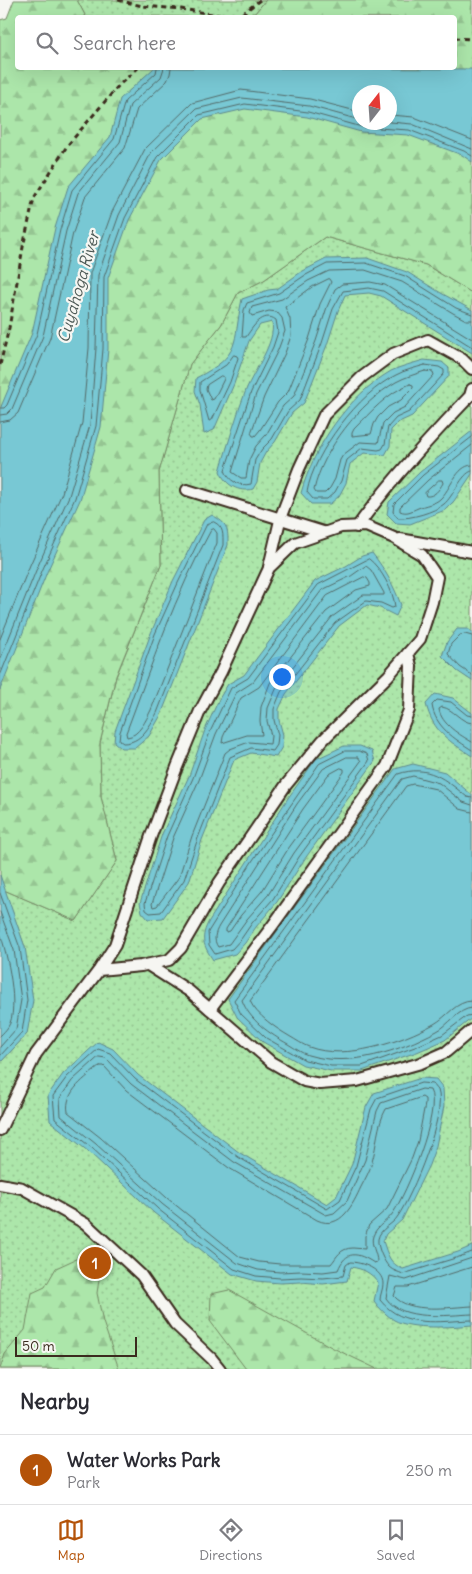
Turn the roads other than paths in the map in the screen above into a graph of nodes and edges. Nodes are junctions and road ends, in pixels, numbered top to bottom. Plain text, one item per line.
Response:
1 (472, 369) edge
2 (472, 389) edge
3 (187, 490) dead end
4 (281, 519) junction
5 (357, 527) junction
6 (323, 532) junction
7 (394, 538) junction
8 (472, 552) edge
9 (268, 568) junction
10 (408, 653) junction
11 (148, 965) junction
12 (99, 970) junction
13 (210, 1009) junction
14 (472, 1030) edge
15 (0, 1130) edge
16 (0, 1184) edge
17 (220, 1369) edge

1 - 4 lane
2 - 5 lane
3 - 4 lane
4 - 6 lane
4 - 9 lane
5 - 6 lane
5 - 7 lane
6 - 9 lane
7 - 8 lane
7 - 10 lane
9 - 12 lane
10 - 11 lane
10 - 13 lane
11 - 12 lane
11 - 13 lane
12 - 15 lane
13 - 14 lane
16 - 17 lane

